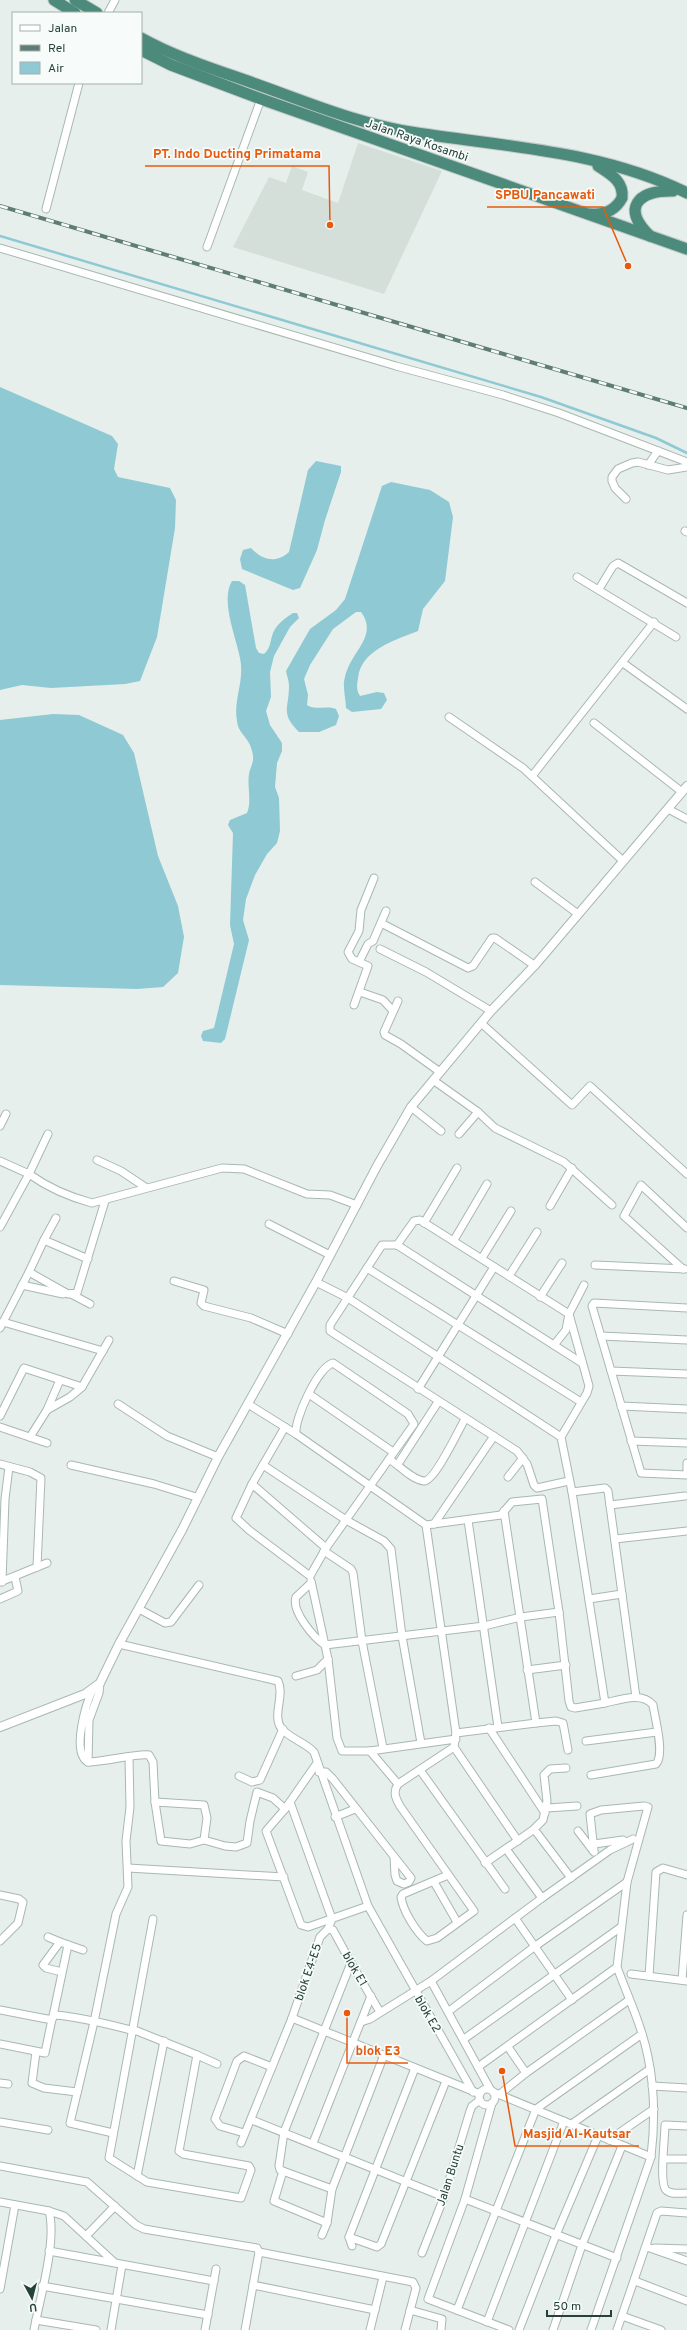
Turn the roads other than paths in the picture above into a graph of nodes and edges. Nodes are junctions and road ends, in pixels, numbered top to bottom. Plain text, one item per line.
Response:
1 (54, 0) edge
2 (75, 0) edge
3 (115, 0) edge
4 (72, 12) edge
5 (95, 12) edge
6 (109, 12) edge
7 (142, 38) edge
8 (142, 50) edge
9 (79, 84) edge
10 (261, 99) junction
11 (587, 159) junction
12 (684, 192) edge
13 (46, 209) dead end
14 (578, 213) junction
15 (652, 238) junction
16 (207, 247) dead end
17 (0, 248) edge
18 (687, 249) edge
19 (658, 451) junction
20 (687, 462) edge
21 (648, 465) junction
22 (687, 467) edge
23 (626, 499) dead end
24 (577, 577) dead end
25 (599, 589) junction
26 (687, 603) edge
27 (654, 622) junction
28 (676, 636) dead end
29 (623, 663) junction
30 (687, 709) edge
31 (449, 717) dead end
32 (594, 723) dead end
33 (532, 776) junction
34 (685, 789) edge
35 (668, 809) junction
36 (687, 819) edge
37 (622, 860) junction
38 (374, 878) dead end
39 (535, 882) dead end
40 (386, 911) dead end
41 (578, 914) junction
42 (381, 922) junction
43 (380, 949) dead end
44 (359, 962) junction
45 (534, 965) junction
46 (360, 992) junction
47 (398, 1001) dead end
48 (354, 1005) dead end
49 (393, 1011) junction
50 (491, 1011) junction
51 (481, 1023) junction
52 (440, 1072) junction
53 (433, 1080) junction
54 (411, 1107) junction
55 (478, 1112) junction
56 (6, 1114) dead end
57 (0, 1126) edge
58 (441, 1131) dead end
59 (48, 1134) dead end
60 (459, 1134) dead end
61 (97, 1160) dead end
62 (0, 1161) edge
63 (457, 1168) dead end
64 (572, 1168) junction
65 (29, 1174) junction
66 (687, 1174) edge
67 (487, 1184) dead end
68 (145, 1187) junction
69 (105, 1201) junction
70 (357, 1205) junction
71 (612, 1205) dead end
72 (550, 1206) dead end
73 (511, 1211) dead end
74 (56, 1218) dead end
75 (424, 1223) junction
76 (269, 1224) dead end
77 (0, 1227) edge
78 (687, 1228) edge
79 (537, 1232) dead end
80 (44, 1240) junction
81 (454, 1240) junction
82 (397, 1245) junction
83 (330, 1255) junction
84 (482, 1258) junction
85 (88, 1259) junction
86 (562, 1263) dead end
87 (595, 1265) dead end
88 (494, 1267) junction
89 (366, 1268) junction
90 (685, 1269) edge
91 (30, 1272) junction
92 (509, 1276) junction
93 (174, 1282) dead end
94 (316, 1282) junction
95 (22, 1285) junction
96 (584, 1285) dead end
97 (69, 1294) junction
98 (475, 1296) junction
99 (540, 1297) junction
100 (348, 1298) junction
101 (90, 1304) dead end
102 (687, 1308) edge
103 (569, 1314) junction
104 (1, 1325) edge
105 (458, 1325) junction
106 (288, 1334) junction
107 (601, 1336) junction
108 (109, 1340) dead end
109 (687, 1340) edge
110 (554, 1345) junction
111 (103, 1351) junction
112 (438, 1357) junction
113 (582, 1363) junction
114 (611, 1371) junction
115 (687, 1374) edge
116 (60, 1380) junction
117 (82, 1387) junction
118 (418, 1389) junction
119 (309, 1394) junction
120 (438, 1402) junction
121 (581, 1402) junction
122 (118, 1404) dead end
123 (248, 1404) junction
124 (621, 1406) junction
125 (687, 1409) edge
126 (47, 1410) junction
127 (0, 1416) edge
128 (464, 1419) junction
129 (0, 1427) edge
130 (285, 1427) junction
131 (296, 1434) junction
132 (494, 1436) junction
133 (30, 1437) junction
134 (561, 1437) junction
135 (632, 1441) junction
136 (47, 1443) dead end
137 (687, 1443) edge
138 (393, 1452) junction
139 (218, 1457) junction
140 (523, 1458) junction
141 (389, 1459) junction
142 (687, 1463) edge
143 (0, 1464) edge
144 (398, 1464) junction
145 (72, 1465) dead end
146 (264, 1465) junction
147 (9, 1467) junction
148 (508, 1477) dead end
149 (569, 1481) junction
150 (252, 1484) junction
151 (369, 1486) junction
152 (572, 1492) junction
153 (685, 1496) dead end
154 (196, 1497) junction
155 (3, 1499) edge
156 (610, 1505) junction
157 (504, 1510) junction
158 (346, 1520) junction
159 (468, 1520) junction
160 (434, 1524) junction
161 (426, 1525) junction
162 (687, 1532) edge
163 (615, 1539) junction
164 (325, 1549) junction
165 (47, 1563) dead end
166 (37, 1567) junction
167 (15, 1577) junction
168 (310, 1580) junction
169 (1, 1582) edge
170 (199, 1585) dead end
171 (622, 1594) junction
172 (0, 1599) edge
173 (589, 1599) junction
174 (139, 1609) junction
175 (559, 1612) junction
176 (521, 1617) junction
177 (484, 1626) junction
178 (443, 1631) junction
179 (402, 1636) junction
180 (362, 1641) junction
181 (119, 1644) junction
182 (325, 1645) junction
183 (328, 1659) junction
184 (566, 1665) junction
185 (527, 1670) junction
186 (296, 1676) dead end
187 (100, 1683) junction
188 (93, 1689) junction
189 (636, 1697) junction
190 (605, 1703) junction
191 (536, 1723) junction
192 (0, 1727) edge
193 (498, 1727) junction
194 (489, 1728) junction
195 (283, 1730) junction
196 (85, 1731) junction
197 (657, 1732) junction
198 (456, 1736) junction
199 (586, 1741) dead end
200 (421, 1743) junction
201 (454, 1747) junction
202 (383, 1748) junction
203 (568, 1750) dead end
204 (370, 1751) junction
205 (129, 1758) junction
206 (316, 1763) junction
207 (566, 1768) dead end
208 (420, 1770) junction
209 (319, 1772) junction
210 (592, 1775) dead end
211 (240, 1776) dead end
212 (257, 1782) junction
213 (398, 1784) junction
214 (261, 1792) junction
215 (155, 1802) junction
216 (290, 1802) junction
217 (577, 1806) dead end
218 (285, 1809) junction
219 (355, 1809) junction
220 (546, 1811) junction
221 (336, 1817) junction
222 (578, 1831) dead end
223 (537, 1833) dead end
224 (636, 1838) junction
225 (204, 1840) junction
226 (518, 1841) junction
227 (594, 1848) junction
228 (509, 1853) dead end
229 (394, 1857) dead end
230 (599, 1858) junction
231 (485, 1863) junction
232 (128, 1868) junction
233 (448, 1875) junction
234 (687, 1875) edge
235 (284, 1877) junction
236 (571, 1878) junction
237 (434, 1882) junction
238 (627, 1882) junction
239 (505, 1890) dead end
240 (0, 1896) edge
241 (542, 1898) junction
242 (368, 1906) junction
243 (687, 1915) edge
244 (515, 1918) junction
245 (153, 1919) dead end
246 (332, 1919) junction
247 (457, 1922) junction
248 (621, 1927) junction
249 (328, 1929) junction
250 (0, 1931) edge
251 (8, 1933) junction
252 (48, 1937) dead end
253 (0, 1941) edge
254 (64, 1943) junction
255 (534, 1947) junction
256 (83, 1950) dead end
257 (350, 1963) junction
258 (617, 1967) junction
259 (62, 1972) junction
260 (554, 1973) junction
261 (630, 1974) dead end
262 (649, 1976) junction
263 (684, 1980) edge
264 (431, 1981) junction
265 (415, 1991) junction
266 (371, 1996) junction
267 (572, 2000) junction
268 (629, 2000) junction
269 (0, 2010) edge
270 (449, 2010) junction
271 (380, 2012) junction
272 (52, 2018) junction
273 (292, 2018) junction
274 (94, 2022) junction
275 (361, 2022) junction
276 (132, 2030) junction
277 (324, 2031) junction
278 (642, 2034) junction
279 (464, 2039) junction
280 (164, 2041) junction
281 (0, 2044) edge
282 (353, 2044) junction
283 (508, 2047) junction
284 (36, 2052) junction
285 (197, 2055) junction
286 (384, 2055) junction
287 (217, 2064) dead end
288 (272, 2067) junction
289 (478, 2067) junction
290 (415, 2068) junction
291 (650, 2069) junction
292 (526, 2073) junction
293 (446, 2080) junction
294 (0, 2083) edge
295 (8, 2084) dead end
296 (652, 2086) junction
297 (687, 2088) edge
298 (77, 2092) junction
299 (494, 2092) junction
300 (477, 2095) junction
301 (492, 2103) junction
302 (536, 2109) junction
303 (654, 2109) junction
304 (252, 2120) junction
305 (564, 2121) junction
306 (0, 2122) edge
307 (573, 2123) junction
308 (687, 2126) edge
309 (48, 2130) dead end
310 (284, 2132) junction
311 (113, 2133) junction
312 (244, 2133) junction
313 (598, 2136) junction
314 (609, 2140) junction
315 (241, 2143) dead end
316 (314, 2143) junction
317 (622, 2146) junction
318 (651, 2157) junction
319 (344, 2158) junction
320 (664, 2159) junction
321 (687, 2160) edge
322 (0, 2166) edge
323 (375, 2169) junction
324 (284, 2171) junction
325 (137, 2176) junction
326 (406, 2182) junction
327 (332, 2189) junction
328 (687, 2193) edge
329 (444, 2197) junction
330 (465, 2199) junction
331 (0, 2202) edge
332 (15, 2205) junction
333 (115, 2206) junction
334 (495, 2210) junction
335 (49, 2211) junction
336 (687, 2213) edge
337 (327, 2223) junction
338 (526, 2223) junction
339 (322, 2235) dead end
340 (556, 2235) junction
341 (86, 2236) junction
342 (349, 2237) junction
343 (582, 2245) junction
344 (352, 2246) dead end
345 (647, 2247) junction
346 (687, 2249) edge
347 (49, 2251) junction
348 (259, 2252) junction
349 (422, 2253) dead end
350 (616, 2258) junction
351 (2, 2260) edge
352 (687, 2261) edge
353 (114, 2262) junction
354 (122, 2265) junction
355 (216, 2269) dead end
356 (384, 2277) junction
357 (214, 2281) junction
358 (635, 2281) junction
359 (253, 2285) junction
360 (42, 2286) junction
361 (0, 2289) edge
362 (116, 2299) junction
363 (687, 2300) edge
364 (375, 2310) junction
365 (410, 2310) junction
366 (457, 2310) junction
367 (208, 2315) junction
368 (622, 2316) junction
369 (36, 2320) junction
370 (487, 2322) junction
371 (34, 2330) edge
372 (96, 2330) edge
373 (111, 2330) edge
374 (205, 2330) edge
375 (245, 2330) edge
376 (370, 2330) edge
377 (405, 2330) edge
378 (441, 2330) edge
379 (509, 2330) edge
380 (519, 2330) edge
381 (553, 2330) edge
382 (591, 2330) edge
383 (617, 2330) edge
384 (662, 2330) edge

1 - 4 highway
2 - 5 highway
3 - 6 street
7 - 11 highway, Jalan Raya Kosambi
8 - 10 highway, Jalan Raya Kosambi
9 - 13 street
10 - 14 highway, Jalan Raya Kosambi
10 - 16 street
11 - 12 highway, Jalan Raya Kosambi
11 - 14 highway
12 - 15 highway
14 - 15 highway, Jalan Raya Kosambi
15 - 18 highway, Jalan Raya Kosambi
17 - 19 street
19 - 20 street
19 - 21 street
21 - 22 street
21 - 23 street
24 - 25 street
25 - 26 street
25 - 27 street
27 - 28 street
27 - 29 street
29 - 30 street
29 - 33 street
31 - 33 street
32 - 34 street
33 - 37 street
34 - 35 street
35 - 36 street
35 - 37 street
37 - 41 street
38 - 44 street
39 - 41 street
40 - 42 street
41 - 45 street
42 - 44 street
42 - 45 street
43 - 50 street
44 - 46 street
45 - 50 street
46 - 48 street
46 - 49 street
47 - 49 street
49 - 52 street
50 - 51 street
51 - 52 street
51 - 66 street
52 - 53 street
53 - 54 street
53 - 55 street
54 - 58 street
54 - 70 street
55 - 60 street
55 - 64 street
56 - 57 street
59 - 65 street
61 - 68 street
62 - 65 street
63 - 75 street
64 - 71 street
64 - 72 street
65 - 69 street
65 - 77 street
67 - 81 street
68 - 69 street
68 - 70 street
69 - 85 street
70 - 83 street
73 - 84 street
74 - 80 street
75 - 81 street
75 - 82 street
76 - 83 street
78 - 90 street
79 - 92 street
80 - 85 street
80 - 91 street
81 - 84 street
82 - 89 street
82 - 98 street
83 - 94 street
84 - 88 street
85 - 97 street
86 - 99 street
87 - 90 street
88 - 92 street
88 - 98 street
89 - 100 street
89 - 105 street
91 - 95 street
91 - 97 street
92 - 99 street
93 - 106 street
94 - 100 street
94 - 106 street
95 - 97 street
95 - 104 street
96 - 103 street
97 - 101 street
98 - 105 street
98 - 110 street
99 - 103 street
100 - 112 street
100 - 118 street
102 - 107 street
103 - 110 street
103 - 113 street
104 - 111 street
105 - 112 street
105 - 121 street
106 - 123 street
107 - 109 street
107 - 114 street
108 - 111 street
110 - 113 street
111 - 117 street
112 - 118 street
112 - 134 street
113 - 121 street
114 - 115 street
114 - 124 street
116 - 117 street
116 - 126 street
116 - 127 street
117 - 126 street
118 - 120 street
119 - 131 street
119 - 138 street
119 - 138 street
120 - 128 street
120 - 144 street
121 - 134 street
122 - 139 street
123 - 130 street
123 - 139 street
124 - 125 street
124 - 135 street
126 - 133 street
128 - 132 street
128 - 144 street
129 - 133 street
130 - 131 street
130 - 146 street
131 - 151 street
132 - 140 street
132 - 160 street
133 - 136 street
134 - 149 street
135 - 137 street
135 - 142 street
138 - 141 street
139 - 154 street
140 - 148 street
140 - 149 street
141 - 144 street
141 - 151 street
143 - 147 street
145 - 154 street
146 - 150 street
146 - 158 street
147 - 155 street
147 - 166 street
149 - 152 street
150 - 164 street
150 - 168 street
151 - 158 street
151 - 161 street
152 - 156 street
152 - 173 street
153 - 156 street
154 - 174 street
155 - 169 street
156 - 163 street
157 - 159 street
157 - 175 street
157 - 176 street
158 - 164 street
158 - 179 street
159 - 160 street
159 - 177 street
160 - 161 street
161 - 178 street
162 - 163 street
163 - 171 street
164 - 168 street
164 - 180 street
165 - 166 street
166 - 167 street
167 - 169 street
167 - 172 street
168 - 182 street
168 - 182 street
170 - 174 street
171 - 173 street
171 - 189 street
173 - 190 street
174 - 181 street
175 - 176 street
175 - 184 street
176 - 177 street
176 - 185 street
177 - 178 street
177 - 193 street
178 - 179 street
178 - 198 street
179 - 180 street
179 - 200 street
180 - 182 street
180 - 202 street
181 - 187 street
181 - 195 street
182 - 183 street
183 - 186 street
183 - 204 street
184 - 185 street
184 - 190 street
185 - 191 street
187 - 188 street
187 - 196 street
188 - 192 street
188 - 196 street
189 - 190 street
189 - 197 street
191 - 193 street
191 - 203 street
193 - 194 street
194 - 198 street
194 - 220 street
195 - 206 street
195 - 212 street
196 - 205 street
197 - 199 street
197 - 210 street
198 - 200 street
198 - 201 street
200 - 202 street
201 - 208 street
201 - 226 street
202 - 204 street
204 - 213 street
205 - 215 street
205 - 232 street
206 - 209 street
206 - 216 street
207 - 220 street
208 - 213 street
208 - 231 street
209 - 219 street
209 - 221 street
211 - 212 street
212 - 214 street
213 - 233 street
214 - 218 street
214 - 225 street
215 - 225 street
215 - 225 street
216 - 218 street
216 - 246 street
217 - 220 street
218 - 235 street
219 - 221 street
219 - 229 street
220 - 226 street
221 - 242 street
222 - 227 street
223 - 236 street
224 - 227 street
224 - 227 street
224 - 230 street
224 - 238 street
226 - 231 street
227 - 230 street
228 - 241 street
230 - 236 street
231 - 239 street
232 - 235 street
232 - 274 street
233 - 237 street
233 - 247 street
234 - 262 street
235 - 246 street
236 - 241 street
237 - 247 street
237 - 247 street
238 - 248 street
238 - 255 street
240 - 251 street
241 - 244 street
242 - 246 street
242 - 265 street
243 - 263 street
244 - 255 street
244 - 264 street
245 - 276 street
246 - 249 street, blok E4-E5
248 - 258 street
248 - 260 street
249 - 257 street, blok E1
249 - 273 street, blok E4-E5
250 - 251 street
251 - 253 street
252 - 254 street
254 - 256 street
254 - 259 street
254 - 259 street
255 - 260 street
255 - 270 street
257 - 266 street, blok E1
257 - 277 street
258 - 267 street
258 - 268 street
259 - 272 street
260 - 267 street
260 - 279 street
261 - 262 street
262 - 263 street
264 - 265 street
264 - 270 street
265 - 271 street, blok E2
265 - 300 street, blok E2
266 - 271 street, blok E1
266 - 275 street
267 - 283 street
268 - 278 street
268 - 292 street
269 - 272 street
270 - 279 street
271 - 275 street, blok E2
272 - 274 street
272 - 284 street
273 - 277 street
273 - 288 street, blok E4-E5
274 - 276 street
274 - 298 street
275 - 282 street
276 - 280 street
276 - 311 street
277 - 282 street
277 - 310 street
278 - 291 street
278 - 302 street
279 - 289 street
280 - 285 street
280 - 325 street
281 - 284 street
282 - 286 street
282 - 316 street
283 - 289 street
283 - 292 street
284 - 298 street
285 - 287 street
285 - 325 street
286 - 290 street
286 - 319 street
288 - 304 street, blok E4-E5
288 - 312 street
289 - 299 street
290 - 293 street
290 - 323 street
291 - 296 street
291 - 307 street
292 - 299 street
293 - 300 street
293 - 326 street
294 - 295 street
296 - 297 street
296 - 303 street
298 - 311 street
299 - 300 street
299 - 301 street
299 - 302 street
300 - 301 street
300 - 329 street, Jalan Buntu
301 - 330 street
302 - 305 street
302 - 334 street
303 - 314 street
303 - 318 street
304 - 310 street
304 - 312 street, blok E4-E5
305 - 307 street
305 - 338 street
306 - 309 street
307 - 313 street
308 - 320 street
310 - 316 street
310 - 324 street
311 - 325 street
312 - 315 street, blok E4-E5
313 - 314 street
313 - 340 street
314 - 317 street
316 - 319 street
317 - 318 street
317 - 343 street
318 - 350 street
319 - 323 street
319 - 327 street
320 - 321 street
320 - 328 street
322 - 333 street
323 - 326 street
323 - 342 street
324 - 327 street
324 - 337 street
326 - 329 street
326 - 342 street
327 - 337 street
329 - 349 street, Jalan Buntu
330 - 334 street
330 - 366 street
331 - 332 street
332 - 335 street
332 - 351 street
333 - 341 street
333 - 348 street
334 - 338 street
334 - 366 street
335 - 341 street
335 - 347 street
336 - 345 street
337 - 339 street
338 - 340 street
338 - 370 street
340 - 343 street
340 - 380 street
341 - 353 street
342 - 344 street
343 - 350 street
343 - 381 street
345 - 346 street
345 - 352 street
345 - 358 street
347 - 353 street
347 - 360 street
348 - 356 street
348 - 359 street
350 - 382 street
351 - 361 street
353 - 354 street
354 - 357 street
354 - 362 street
355 - 357 street
356 - 364 street
356 - 365 street
357 - 367 street
358 - 363 street
358 - 368 street
359 - 364 street
359 - 375 street
360 - 362 street
360 - 369 street
362 - 367 street
362 - 373 street
364 - 376 street
365 - 377 street
365 - 378 street
366 - 370 street
367 - 374 street
368 - 383 street
368 - 384 street
369 - 371 street
369 - 372 street
370 - 379 street

